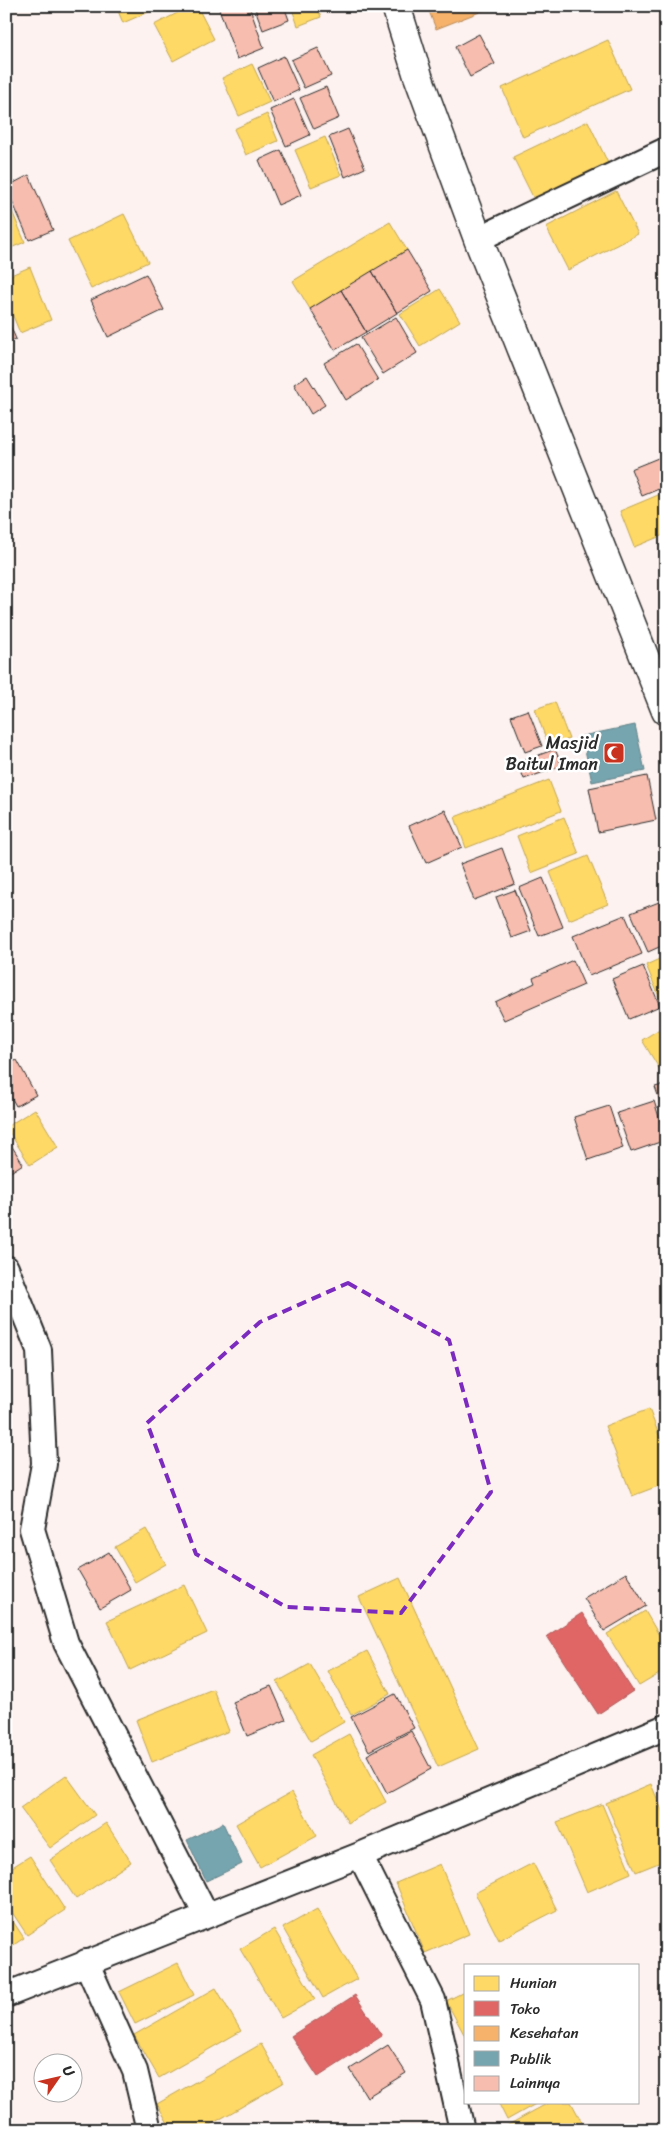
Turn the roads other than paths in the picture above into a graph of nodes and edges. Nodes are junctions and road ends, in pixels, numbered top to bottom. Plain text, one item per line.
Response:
1 (396, 6) edge
2 (666, 150) edge
3 (478, 239) junction
4 (666, 711) edge
5 (6, 1268) edge
6 (666, 1727) edge
7 (360, 1855) junction
8 (206, 1915) junction
9 (86, 1962) junction
10 (6, 1995) edge
11 (150, 2130) edge
12 (462, 2130) edge

1 - 3 main road
2 - 3 street
3 - 4 main road
5 - 8 street
6 - 7 street
7 - 8 street
7 - 12 street
8 - 9 street
9 - 10 street
9 - 11 street

